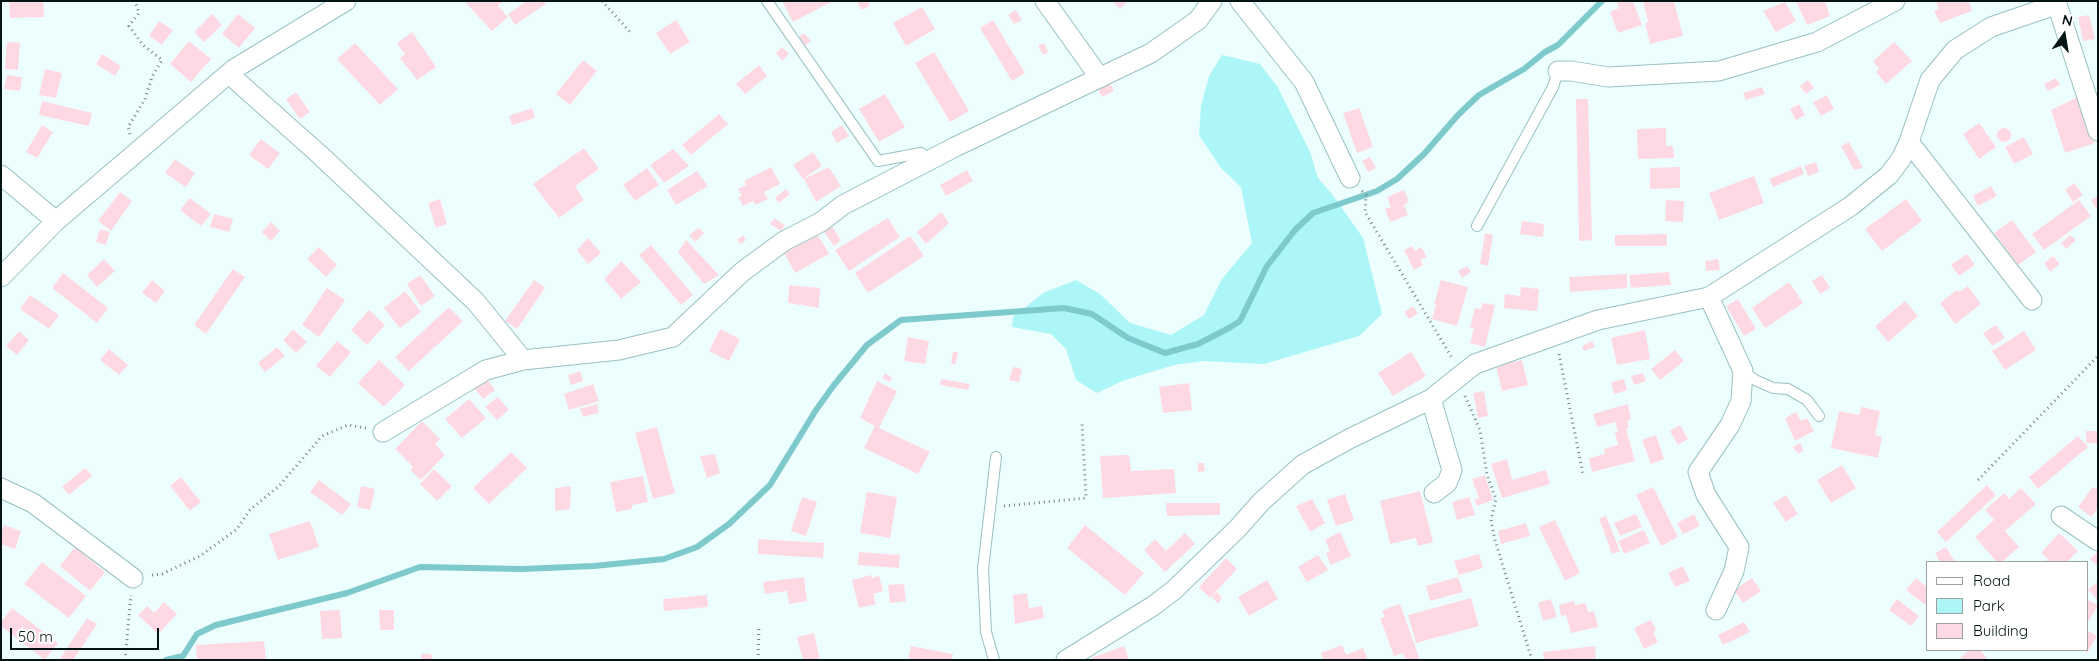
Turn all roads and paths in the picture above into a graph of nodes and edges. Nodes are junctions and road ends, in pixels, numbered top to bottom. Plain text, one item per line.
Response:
1 (135, 1) edge
2 (346, 1) edge
3 (602, 1) edge
4 (767, 1) edge
5 (1045, 1) edge
6 (1212, 1) edge
7 (1240, 1) edge
8 (1895, 1) edge
9 (2056, 3) edge
10 (631, 33) dead end
11 (1558, 71) joint
12 (230, 74) junction
13 (1100, 78) junction
14 (2098, 131) edge
15 (1909, 142) junction
16 (137, 154) junction
17 (930, 160) junction
18 (1, 175) edge
19 (1350, 178) joint
20 (56, 221) junction
21 (1477, 226) dead end
22 (1, 277) edge
23 (1709, 297) junction
24 (2032, 300) dead end
25 (1555, 334) junction
26 (2098, 356) edge
27 (523, 360) junction
28 (1743, 371) junction
29 (1458, 376) junction
30 (1430, 399) junction
31 (1819, 416) dead end
32 (1082, 423) dead end
33 (383, 432) joint
34 (996, 456) dead end
35 (1583, 474) dead end
36 (1978, 480) dead end
37 (1, 488) edge
38 (1434, 493) dead end
39 (991, 508) junction
40 (2061, 516) dead end
41 (2098, 541) edge
42 (133, 578) junction
43 (1716, 610) dead end
44 (759, 625) dead end
45 (125, 660) edge
46 (758, 660) edge
47 (994, 660) edge
48 (1066, 660) edge
49 (1532, 660) edge

1 - 16 path
2 - 12 street
3 - 10 path
4 - 17 lane
5 - 13 street
6 - 13 street
7 - 19 street
8 - 11 street
9 - 14 street
9 - 15 street
11 - 21 lane
12 - 16 street
12 - 27 street
13 - 17 street
15 - 23 street
15 - 24 street
16 - 20 street
17 - 27 street
18 - 20 street
19 - 29 path
20 - 22 street
23 - 25 street
23 - 28 street
25 - 29 street
25 - 35 path
26 - 36 path
27 - 33 street
28 - 31 lane
28 - 43 street
29 - 30 street
29 - 49 path
30 - 38 street
30 - 48 street
32 - 39 path
33 - 42 path
34 - 39 lane
37 - 42 street
39 - 47 lane
40 - 41 street
42 - 45 path
44 - 46 path

